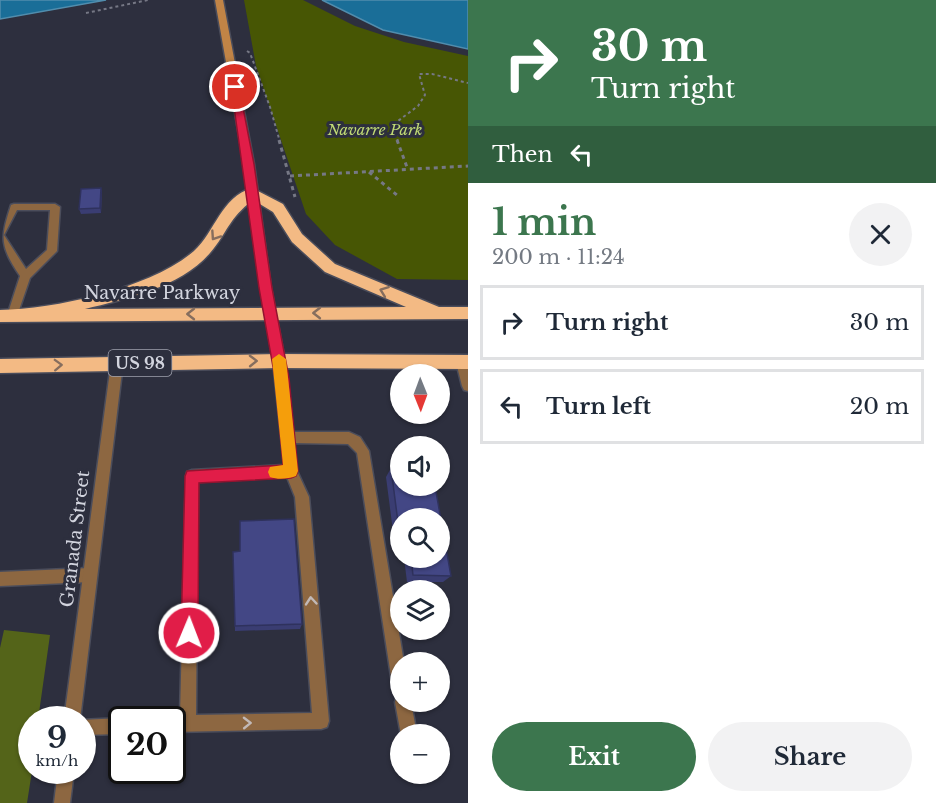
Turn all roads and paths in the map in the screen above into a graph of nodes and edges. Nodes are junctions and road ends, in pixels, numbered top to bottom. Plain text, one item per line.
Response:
1 (148, 0) edge
2 (219, 0) edge
3 (86, 13) dead end
4 (246, 50) dead end
5 (468, 83) edge
6 (468, 166) edge
7 (408, 170) junction
8 (369, 172) junction
9 (290, 176) junction
10 (252, 193) junction
11 (398, 196) dead end
12 (296, 198) dead end
13 (0, 233) edge
14 (0, 238) edge
15 (25, 276) junction
16 (438, 313) junction
17 (468, 313) edge
18 (270, 314) junction
19 (32, 315) junction
20 (6, 316) edge
21 (279, 361) junction
22 (465, 362) edge
23 (117, 363) junction
24 (0, 366) edge
25 (468, 386) edge
26 (287, 437) junction
27 (291, 471) junction
28 (90, 576) junction
29 (0, 579) edge
30 (395, 652) edge
31 (74, 706) edge
32 (188, 723) joint
33 (64, 784) edge
34 (62, 803) edge

1 - 3 path
2 - 10 main road
4 - 9 path
5 - 7 path
6 - 7 path
7 - 8 path
8 - 9 path
8 - 11 path
9 - 12 path
16 -> 10 highway
10 - 18 main road
10 -> 19 highway
13 - 15 street
14 - 15 street
15 - 20 street
16 - 17 highway, Navarre Parkway
16 -> 18 highway, Navarre Parkway
18 -> 19 highway, Navarre Parkway
18 - 21 main road
19 - 20 highway, Navarre Parkway
21 - 22 highway, US 98
23 -> 21 highway, US 98
21 - 26 street
22 - 25 street
24 -> 23 highway, US 98
23 - 28 street, Granada Street
26 - 27 street
26 - 30 street
27 - 32 street
32 -> 27 street
28 - 29 street
28 - 31 street, Granada Street
33 - 34 street

